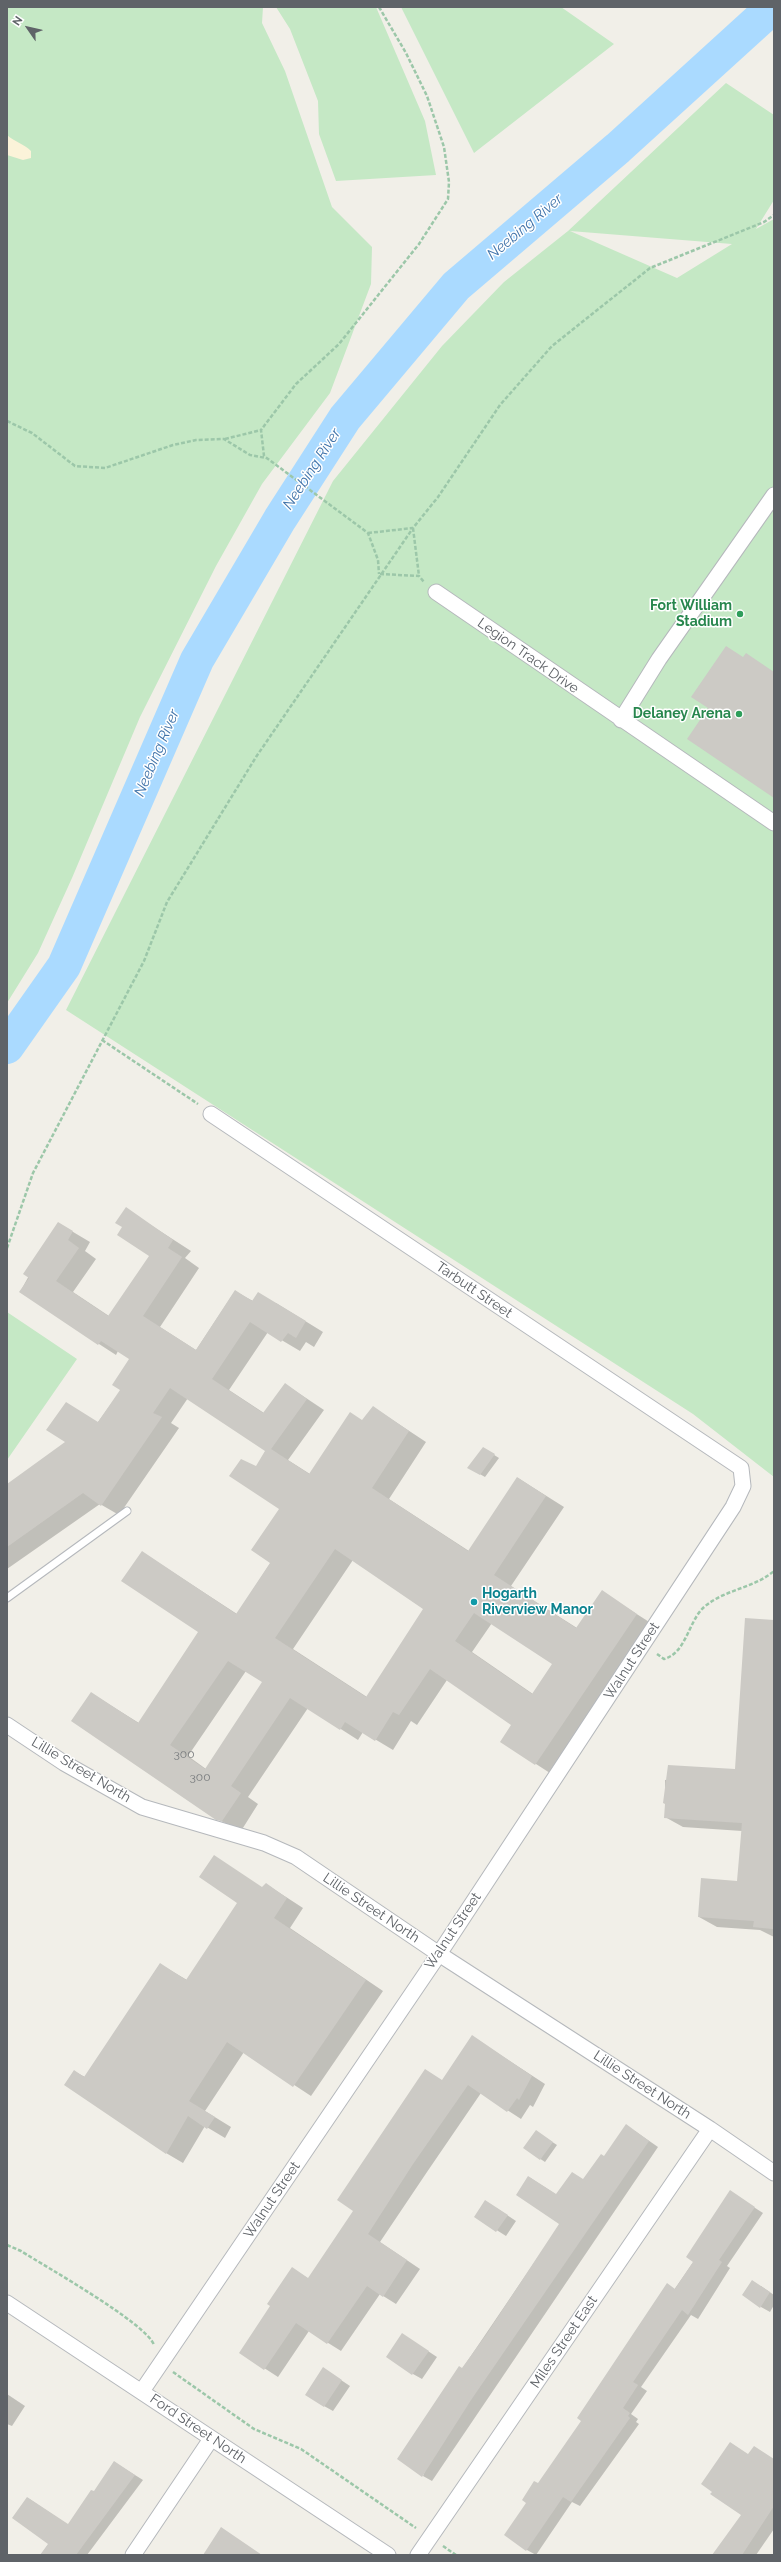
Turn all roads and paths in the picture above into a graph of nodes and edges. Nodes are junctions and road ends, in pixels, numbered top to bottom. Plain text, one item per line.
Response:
1 (379, 7) edge
2 (774, 215) edge
3 (7, 421) edge
4 (261, 430) junction
5 (224, 439) junction
6 (268, 459) junction
7 (774, 495) edge
8 (413, 528) junction
9 (368, 533) junction
10 (379, 574) junction
11 (419, 576) junction
12 (436, 592) joint
13 (621, 720) junction
14 (774, 823) edge
15 (102, 1040) junction
16 (211, 1114) joint
17 (7, 1248) edge
18 (736, 1465) joint
19 (127, 1511) dead end
20 (774, 1572) edge
21 (7, 1598) edge
22 (643, 1644) junction
23 (7, 1725) edge
24 (439, 1954) junction
25 (710, 2129) junction
26 (774, 2173) edge
27 (7, 2245) edge
28 (7, 2304) edge
29 (161, 2364) junction
30 (142, 2391) junction
31 (211, 2438) junction
32 (430, 2538) junction
33 (133, 2555) edge
34 (388, 2555) edge
35 (418, 2555) edge
36 (456, 2555) edge

1 - 4 path
2 - 8 path
3 - 5 path
4 - 5 path
4 - 6 path
5 - 6 path
6 - 9 path
7 - 13 street
8 - 9 path
8 - 10 path
8 - 11 path
9 - 10 path
10 - 11 path
10 - 15 path
11 - 12 path
12 - 13 street, Legion Track Drive
13 - 14 street, Legion Track Drive
15 - 16 path
15 - 17 path
16 - 18 street, Tarbutt Street
18 - 22 street, Walnut Street
19 - 21 lane
20 - 22 path
22 - 24 street, Walnut Street
23 - 24 street, Lillie Street North
24 - 25 street, Lillie Street North
24 - 29 street, Walnut Street
25 - 26 street, Lillie Street North
25 - 32 street, Miles Street East
27 - 29 path
28 - 30 street, Ford Street North
29 - 30 street, Walnut Street
29 - 32 path
30 - 31 street, Ford Street North
31 - 33 street
31 - 34 street, Ford Street North
32 - 35 street, Miles Street East
32 - 36 path

